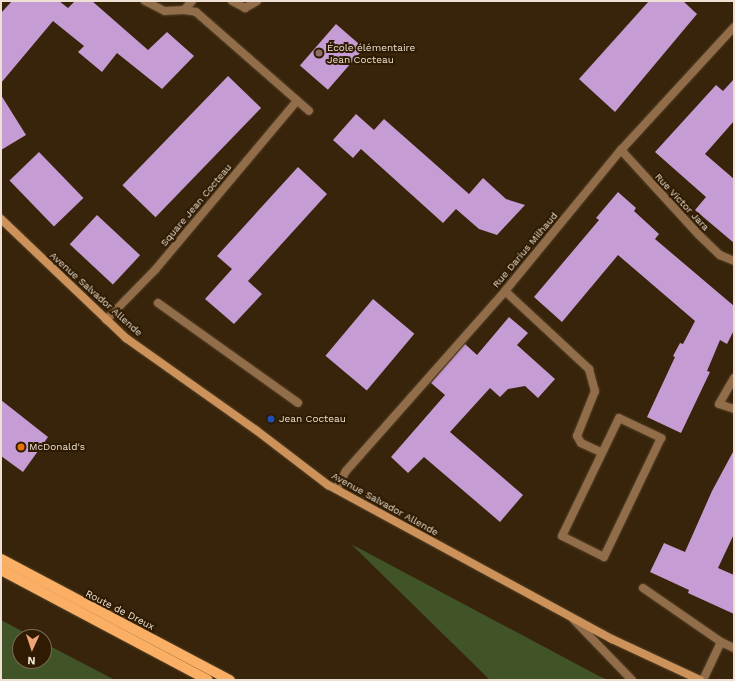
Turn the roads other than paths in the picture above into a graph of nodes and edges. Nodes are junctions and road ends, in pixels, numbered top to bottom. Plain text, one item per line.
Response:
1 (145, 1) edge
2 (192, 1) edge
3 (232, 1) edge
4 (257, 1) edge
5 (184, 10) junction
6 (734, 27) edge
7 (297, 101) junction
8 (309, 111) dead end
9 (621, 150) junction
10 (1, 219) edge
11 (734, 261) edge
12 (505, 291) junction
13 (158, 303) dead end
14 (106, 320) junction
15 (734, 378) edge
16 (298, 403) dead end
17 (734, 409) edge
18 (602, 454) junction
19 (336, 489) junction
20 (1, 560) edge
21 (1, 570) edge
22 (643, 588) dead end
23 (571, 617) junction
24 (721, 642) junction
25 (734, 648) edge
26 (208, 680) edge
27 (230, 680) edge
28 (632, 680) edge
29 (700, 680) edge
30 (703, 680) edge

1 - 5 street
2 - 5 street
3 - 4 street
5 - 7 street
6 - 9 street, Rue Darius Milhaud
7 - 8 street
7 - 14 street, Square Jean Cocteau
9 - 11 street, Rue Victor Jara
9 - 12 street, Rue Darius Milhaud
10 - 14 street, Avenue Salvador Allende
12 - 18 street
12 - 19 street, Rue Darius Milhaud
13 - 16 street
14 - 19 street, Avenue Salvador Allende
15 - 17 street
18 - 18 street
19 - 23 street, Avenue Salvador Allende
20 - 27 main road, Route de Dreux
21 - 26 main road, Route de Dreux
22 - 24 street
23 - 28 street
23 - 29 street, Avenue Salvador Allende
24 - 25 street
24 - 30 street

